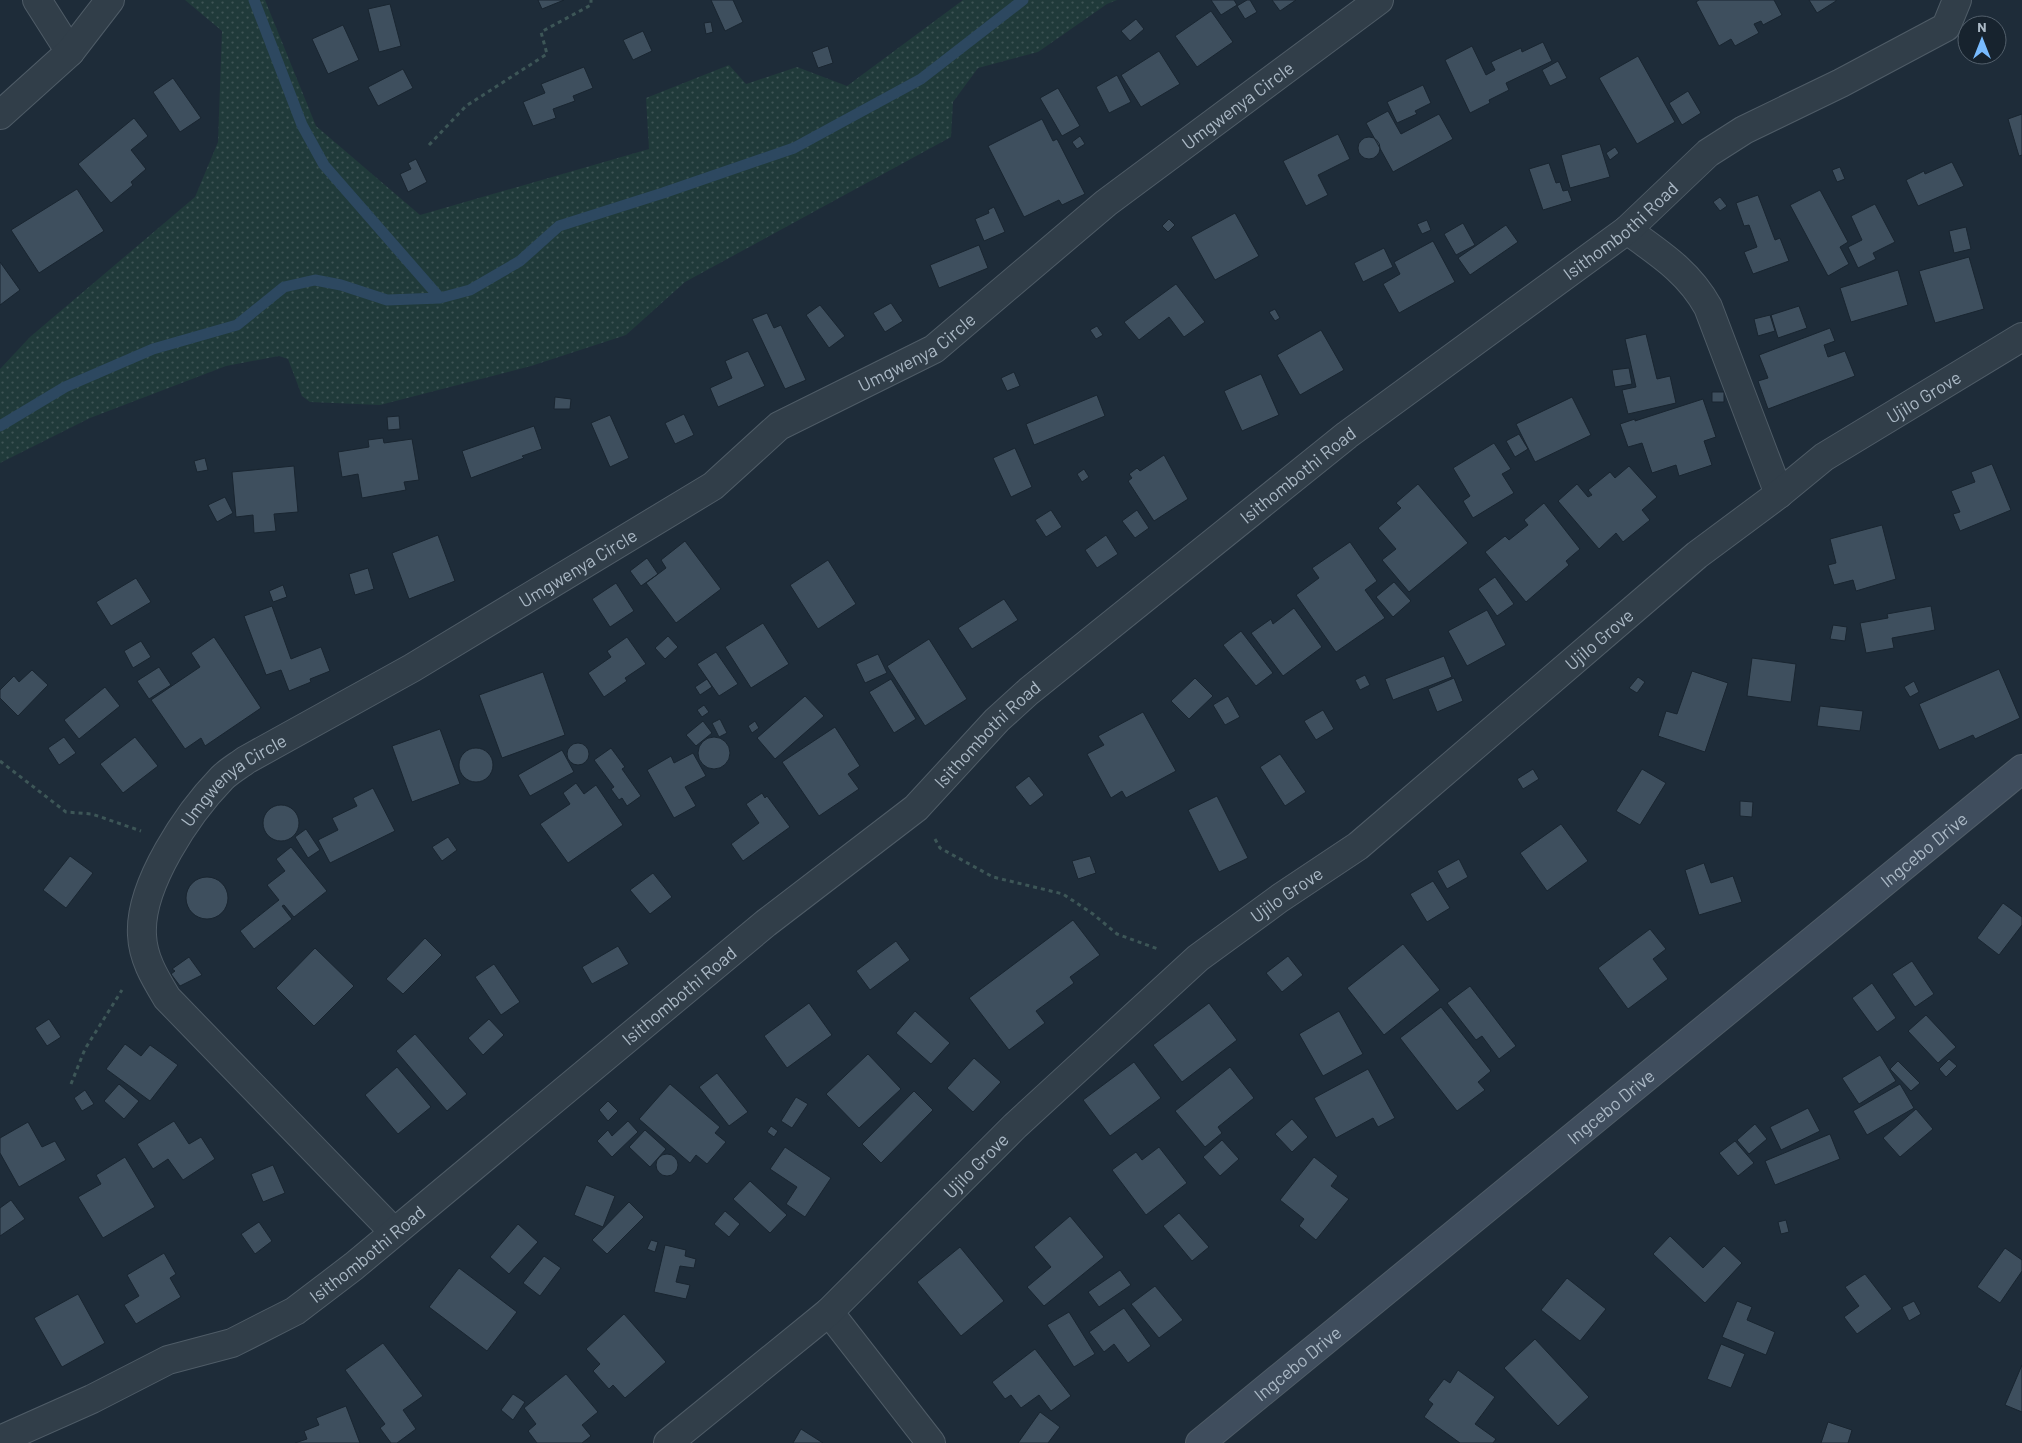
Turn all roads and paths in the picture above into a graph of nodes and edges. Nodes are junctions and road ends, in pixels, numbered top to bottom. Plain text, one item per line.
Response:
1 (37, 0) edge
2 (110, 0) edge
3 (591, 0) edge
4 (1379, 0) edge
5 (1957, 0) edge
6 (70, 52) junction
7 (0, 115) edge
8 (429, 145) dead end
9 (1627, 230) junction
10 (2022, 337) edge
11 (1779, 494) junction
12 (0, 761) edge
13 (2022, 769) edge
14 (916, 808) junction
15 (164, 862) junction
16 (144, 952) junction
17 (1194, 962) junction
18 (71, 1084) dead end
19 (394, 1232) junction
20 (829, 1312) junction
21 (0, 1440) edge
22 (668, 1443) edge
23 (931, 1443) edge
24 (1200, 1443) edge

1 - 6 street
2 - 6 street
3 - 8 path
4 - 15 street, Umgwenya Circle
5 - 9 street, Isithombothi Road
6 - 7 street
9 - 11 street
9 - 14 street, Isithombothi Road
10 - 11 street, Ujilo Grove
11 - 17 street, Ujilo Grove
12 - 15 path
13 - 24 main road, Ingcebo Drive
14 - 17 path
14 - 19 street, Isithombothi Road
15 - 16 street, Umgwenya Circle
16 - 18 path
16 - 19 street, Umgwenya Circle
17 - 20 street, Ujilo Grove
19 - 21 street, Isithombothi Road
20 - 22 street, Ujilo Grove
20 - 23 street

